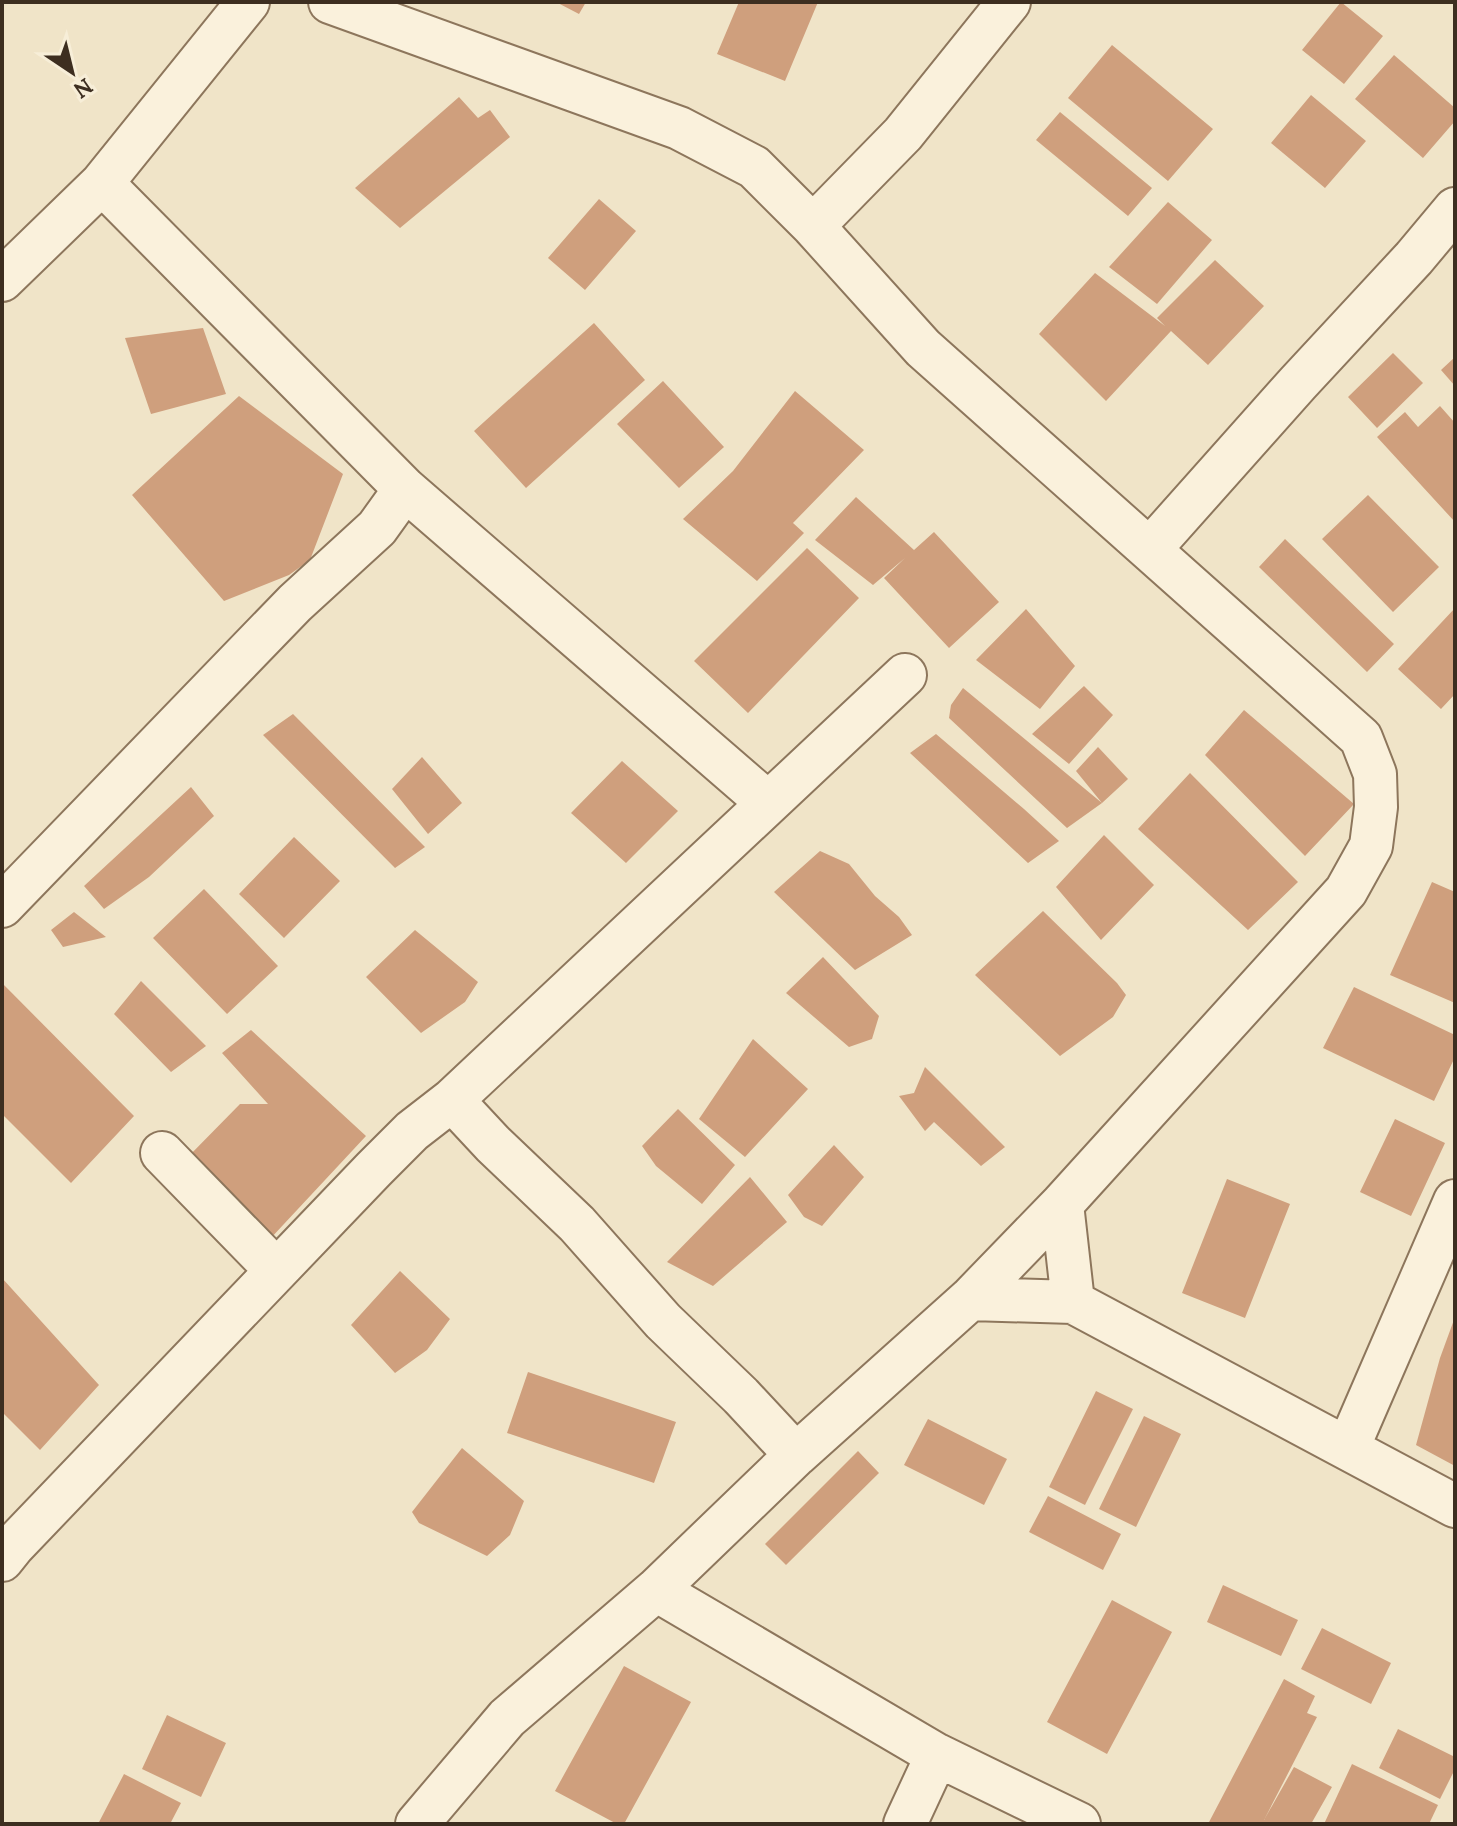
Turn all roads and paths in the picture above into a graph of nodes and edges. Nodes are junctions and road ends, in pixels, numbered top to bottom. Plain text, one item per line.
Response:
1 (248, 2) edge
2 (330, 2) edge
3 (1009, 2) edge
4 (102, 183) junction
5 (1455, 209) edge
6 (813, 226) junction
7 (2, 280) edge
8 (405, 489) junction
9 (1151, 548) junction
10 (905, 675) dead end
11 (768, 803) junction
12 (2, 906) edge
13 (452, 1100) junction
14 (162, 1153) dead end
15 (1455, 1201) edge
16 (1062, 1204) junction
17 (276, 1270) junction
18 (970, 1299) junction
19 (1073, 1302) junction
20 (1348, 1448) junction
21 (796, 1455) junction
22 (1455, 1506) edge
23 (2, 1560) edge
24 (656, 1590) junction
25 (937, 1755) junction
26 (417, 1824) edge
27 (905, 1824) edge
28 (1079, 1824) edge

1 - 4 street
2 - 6 street
3 - 6 street
4 - 7 street
4 - 8 street
5 - 9 street
6 - 9 street
8 - 11 street
8 - 12 street
9 - 16 street
10 - 11 street
11 - 13 street
13 - 17 street
13 - 21 street
14 - 17 street
15 - 20 street
16 - 18 street
16 - 19 street
17 - 23 street
18 - 19 street
18 - 21 street
19 - 20 street
20 - 22 street
21 - 24 street
24 - 25 street
24 - 26 street
25 - 27 street
25 - 28 street

